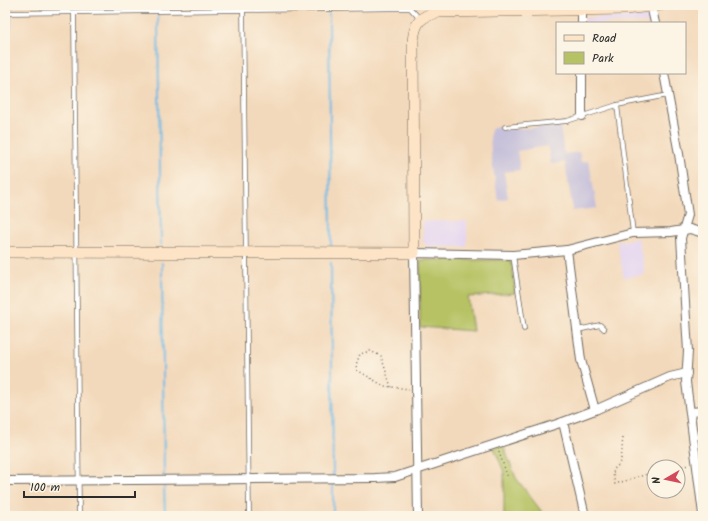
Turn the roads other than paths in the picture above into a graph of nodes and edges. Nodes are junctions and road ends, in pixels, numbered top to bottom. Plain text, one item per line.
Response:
1 (243, 5) edge
2 (654, 6) edge
3 (243, 10) junction
4 (582, 10) junction
5 (5, 13) edge
6 (74, 13) junction
7 (420, 19) junction
8 (582, 22) edge
9 (655, 22) edge
10 (582, 74) edge
11 (664, 74) edge
12 (669, 95) junction
13 (617, 105) junction
14 (582, 116) junction
15 (505, 127) dead end
16 (683, 229) junction
17 (633, 233) junction
18 (703, 233) edge
19 (568, 250) junction
20 (5, 252) edge
21 (75, 253) junction
22 (246, 253) junction
23 (414, 253) junction
24 (513, 255) junction
25 (524, 329) dead end
26 (604, 329) dead end
27 (578, 330) junction
28 (687, 373) junction
29 (595, 410) junction
30 (703, 411) edge
31 (690, 412) junction
32 (563, 422) junction
33 (418, 470) junction
34 (248, 479) junction
35 (5, 481) edge
36 (78, 481) junction
37 (703, 514) edge
38 (79, 516) edge
39 (249, 516) edge
40 (418, 516) edge
41 (585, 516) edge

1 - 3 lane
2 - 4 street
2 - 9 street
3 - 6 lane
3 - 7 lane
3 - 22 lane
4 - 7 street
4 - 8 street
5 - 6 lane
6 - 21 lane
7 - 23 street
10 - 14 street
11 - 12 street
12 - 13 lane
12 - 16 street
13 - 14 lane
13 - 17 lane
14 - 15 lane
16 - 17 street
16 - 18 street
16 - 28 street
17 - 19 street
19 - 24 street
19 - 27 street
20 - 21 street
21 - 22 street
21 - 36 lane
22 - 23 street
22 - 34 lane
23 - 24 street
23 - 33 street
24 - 25 lane
26 - 27 lane
27 - 29 street
28 - 29 street
28 - 31 street
29 - 32 street
30 - 31 street
31 - 37 street
32 - 33 street
32 - 41 street
33 - 34 street
33 - 40 street
34 - 36 street
34 - 39 lane
35 - 36 street
36 - 38 lane

